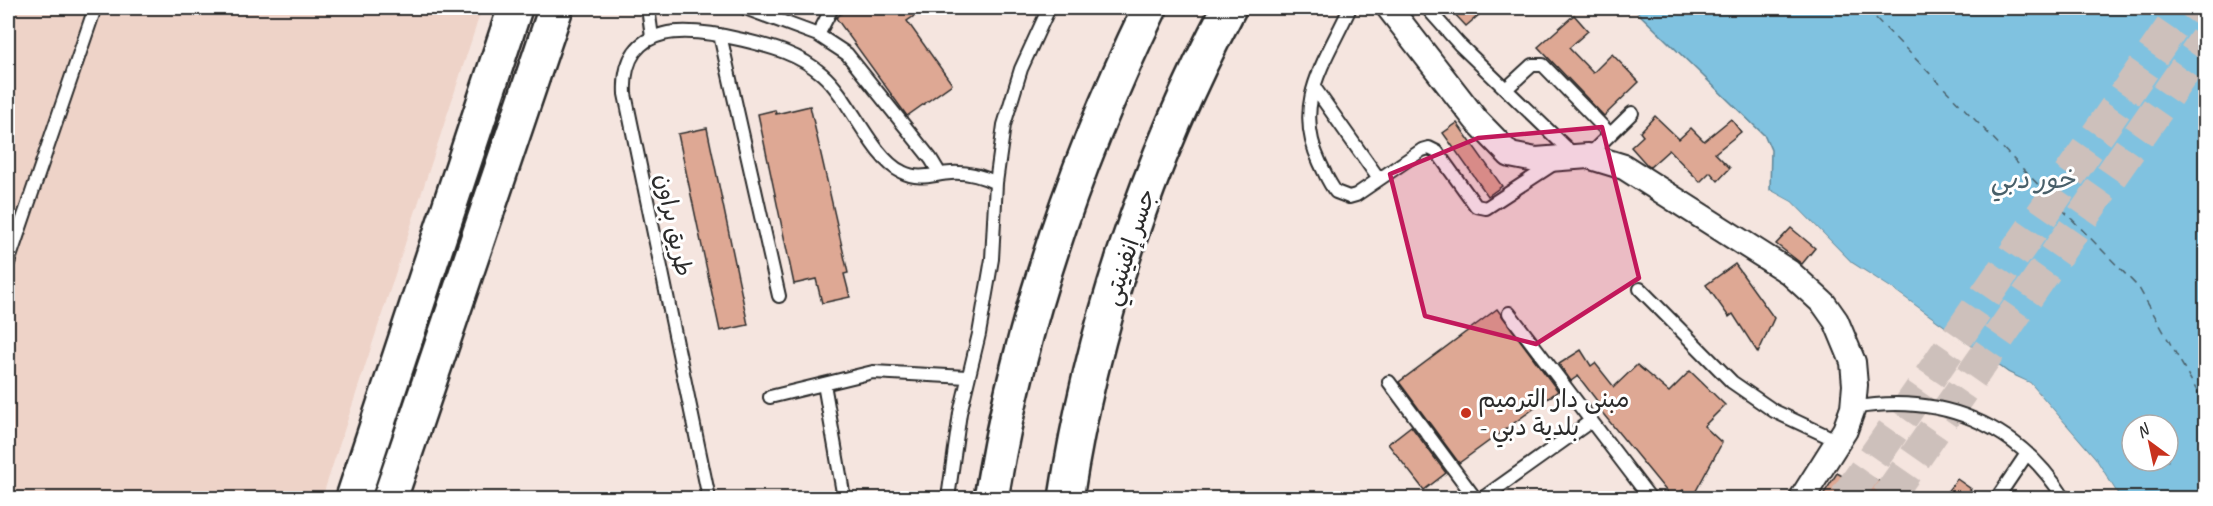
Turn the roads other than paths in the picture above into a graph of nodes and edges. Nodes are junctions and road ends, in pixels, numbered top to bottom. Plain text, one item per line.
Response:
1 (95, 8) edge
2 (515, 8) edge
3 (556, 8) edge
4 (648, 8) edge
5 (745, 8) edge
6 (832, 8) edge
7 (1049, 8) edge
8 (1150, 8) edge
9 (1229, 8) edge
10 (1389, 8) edge
11 (1427, 8) edge
12 (1349, 10) dead end
13 (720, 35) junction
14 (818, 35) junction
15 (652, 38) junction
16 (1314, 87) junction
17 (1506, 90) junction
18 (1632, 112) dead end
19 (1610, 134) junction
20 (1576, 156) junction
21 (940, 174) junction
22 (1379, 179) junction
23 (996, 183) junction
24 (8, 262) edge
25 (1640, 289) dead end
26 (779, 296) dead end
27 (1509, 313) dead end
28 (967, 377) junction
29 (1389, 382) dead end
30 (824, 384) junction
31 (770, 396) dead end
32 (1853, 408) junction
33 (1592, 421) junction
34 (1838, 441) junction
35 (2026, 455) junction
36 (353, 498) edge
37 (390, 498) edge
38 (709, 498) edge
39 (844, 498) edge
40 (948, 498) edge
41 (991, 498) edge
42 (1066, 498) edge
43 (1475, 498) edge
44 (1483, 498) edge
45 (1650, 498) edge
46 (1802, 498) edge
47 (1997, 498) edge
48 (2064, 498) edge

1 - 24 lane
2 - 36 main road
3 - 37 main road
4 - 15 lane
5 - 14 lane
6 - 14 lane
7 - 23 lane
8 - 41 main road
9 - 42 main road, جسر إنفينيتي
10 - 20 street
11 - 17 lane
12 - 16 lane
13 - 15 lane, طريق براون
13 - 21 lane, طريق براون
13 - 26 lane
14 - 21 lane
15 - 38 lane, طريق براون
16 - 22 lane
16 - 22 lane
17 - 19 lane
17 - 20 lane
18 - 19 lane
19 - 20 lane
20 - 22 lane
20 - 32 street
21 - 23 lane, طريق براون
23 - 28 lane
25 - 34 lane
27 - 33 lane
28 - 30 lane
28 - 40 lane
29 - 43 lane
30 - 31 lane
30 - 39 lane
32 - 34 street
32 - 35 lane
33 - 44 lane
33 - 45 lane
34 - 46 street
35 - 47 lane
35 - 48 lane

